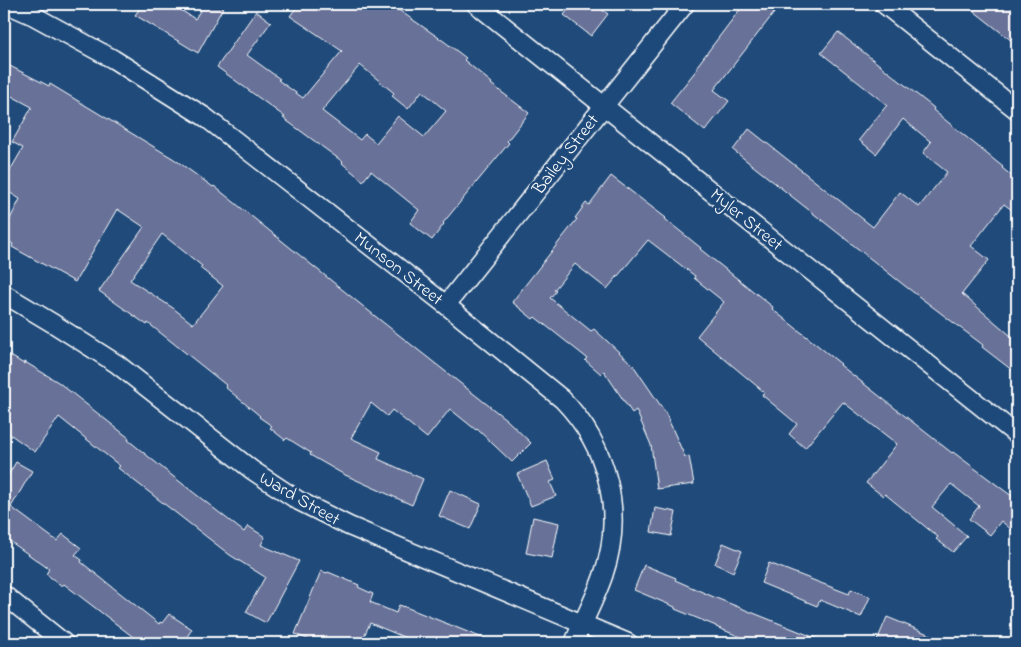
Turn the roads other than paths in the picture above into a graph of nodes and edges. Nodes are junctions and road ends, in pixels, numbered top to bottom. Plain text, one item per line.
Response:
1 (7, 4) edge
2 (476, 4) edge
3 (684, 4) edge
4 (884, 4) edge
5 (603, 105) junction
6 (1017, 110) edge
7 (4, 294) edge
8 (446, 305) junction
9 (1017, 435) edge
10 (4, 594) edge
11 (582, 624) junction
12 (64, 643) edge
13 (574, 643) edge
14 (628, 643) edge

1 - 8 street, Munson Street
2 - 5 street, Myler Street
3 - 5 street, Bailey Street
4 - 6 street
5 - 8 street, Bailey Street
5 - 9 street, Myler Street
7 - 11 street, Ward Street
8 - 11 street, Munson Street
10 - 12 street
11 - 13 street, Munson Street
11 - 14 street, Ward Street

